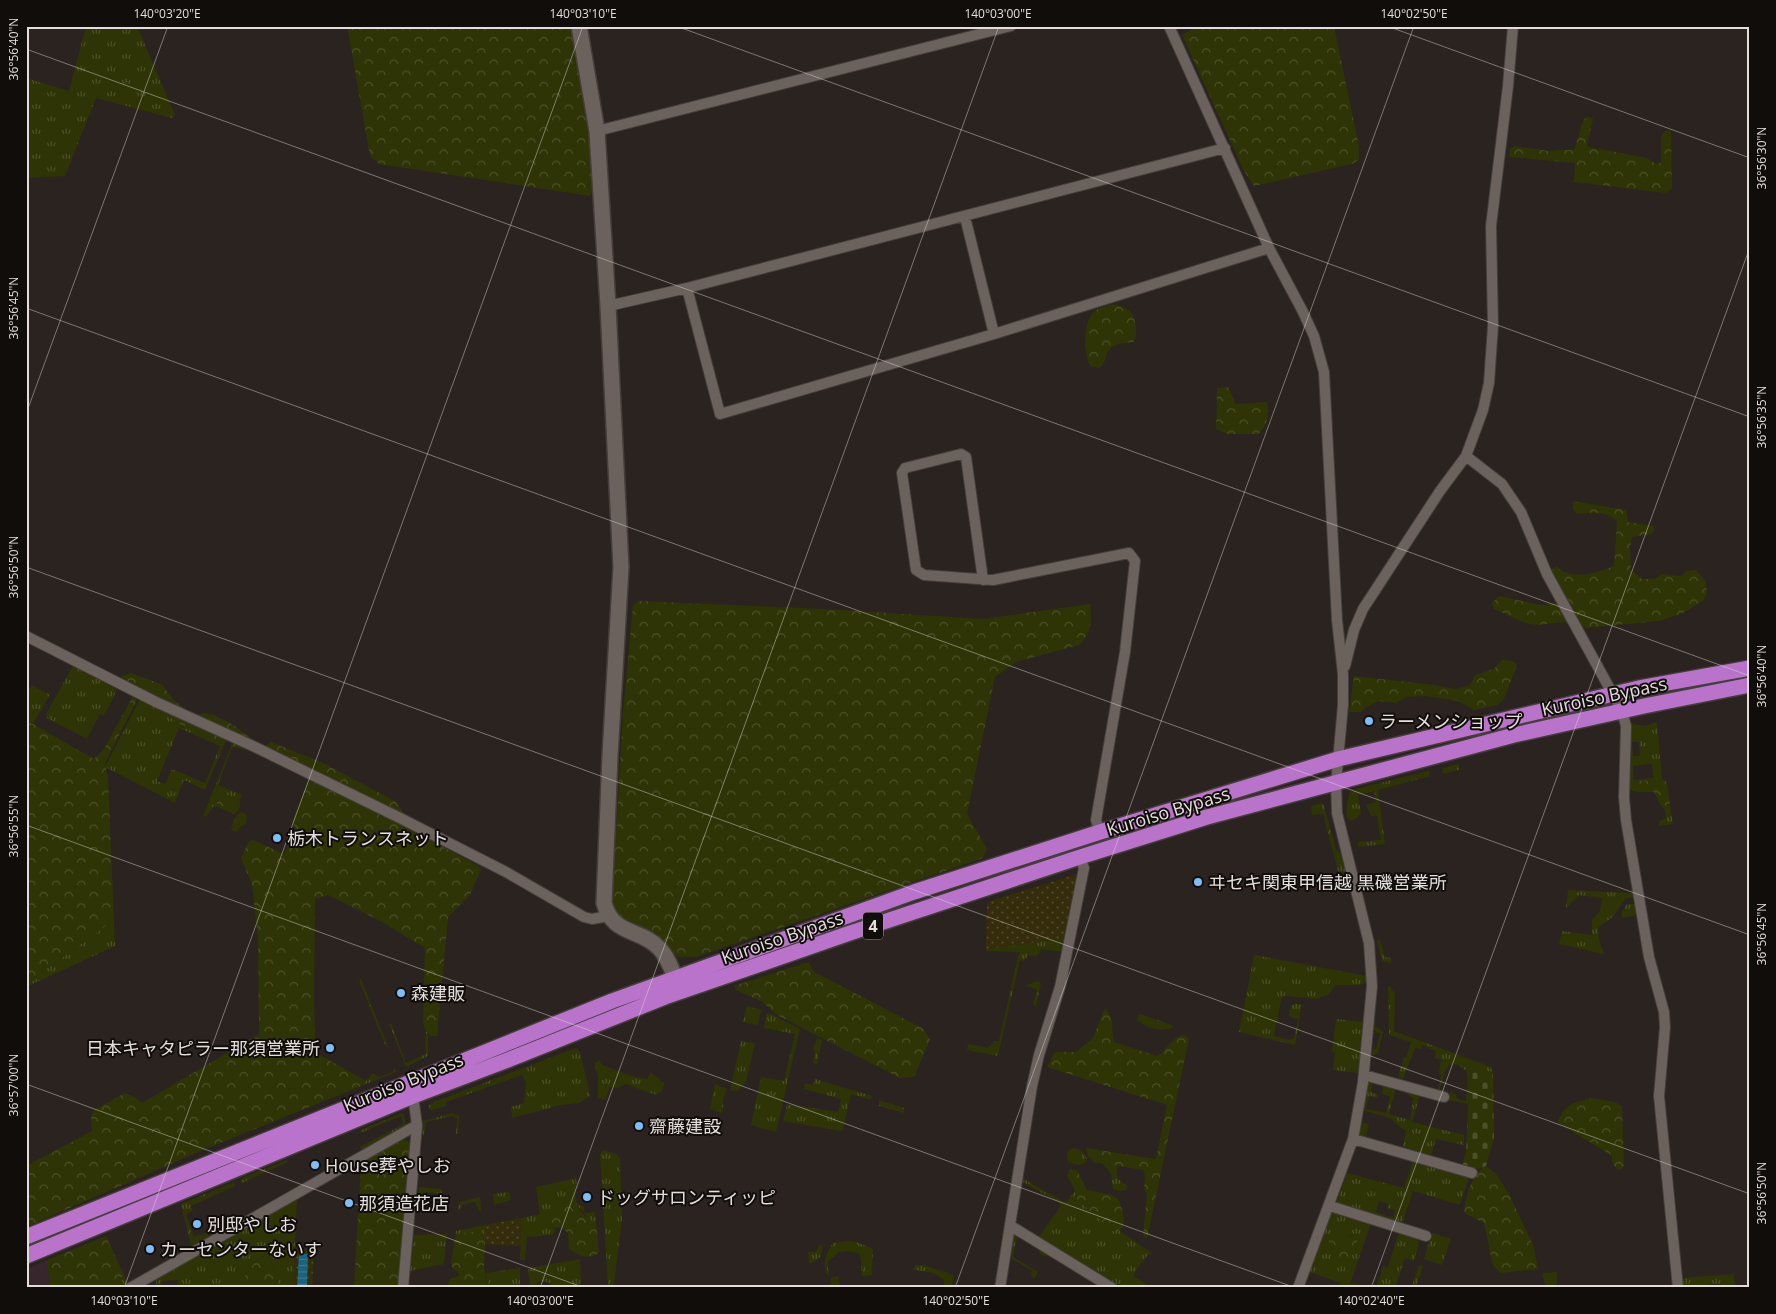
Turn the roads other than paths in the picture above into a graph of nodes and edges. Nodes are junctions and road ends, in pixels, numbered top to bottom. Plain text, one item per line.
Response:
1 (579, 26) edge
2 (1011, 26) edge
3 (1169, 26) edge
4 (1514, 26) edge
5 (597, 131) junction
6 (1225, 148) junction
7 (965, 217) junction
8 (1269, 248) junction
9 (687, 288) junction
10 (608, 306) junction
11 (994, 334) junction
12 (1466, 456) junction
13 (982, 580) junction
14 (26, 636) edge
15 (1750, 668) edge
16 (1343, 674) junction
17 (1750, 685) edge
18 (1612, 694) junction
19 (1622, 711) junction
20 (1338, 759) junction
21 (1336, 783) junction
22 (1100, 832) junction
23 (1080, 857) junction
24 (609, 916) junction
25 (677, 985) junction
26 (1364, 1075) junction
27 (410, 1089) junction
28 (1444, 1097) dead end
29 (416, 1125) junction
30 (1353, 1139) junction
31 (1472, 1173) dead end
32 (1330, 1206) junction
33 (1010, 1226) junction
34 (1426, 1236) dead end
35 (26, 1237) edge
36 (26, 1256) edge
37 (151, 1276) junction
38 (130, 1288) edge
39 (150, 1288) edge
40 (403, 1288) edge
41 (1000, 1288) edge
42 (1112, 1288) edge
43 (1298, 1288) edge
44 (1678, 1288) edge

1 - 5 street
2 - 5 street
3 - 6 street
4 - 12 street
5 - 10 street
6 - 7 street
6 - 8 street
7 - 9 street
7 - 11 street
8 - 11 street
8 - 16 street
9 - 10 street
9 - 11 street
10 - 24 street
12 - 16 street
12 - 18 street
13 - 13 street
13 - 22 street
14 - 24 street
15 - 18 highway, Kuroiso Bypass / 4
16 - 20 street
17 - 19 highway, Kuroiso Bypass / 4
18 - 19 street
18 - 20 highway, Kuroiso Bypass / 4
19 - 21 highway, Kuroiso Bypass / 4
19 - 44 street
20 - 21 street
20 - 22 highway, Kuroiso Bypass / 4
21 - 23 highway, Kuroiso Bypass / 4
21 - 26 street
22 - 25 highway, Kuroiso Bypass / 4
23 - 25 highway, Kuroiso Bypass / 4
23 - 33 street
24 - 25 street
25 - 27 highway, Kuroiso Bypass / 4
26 - 28 street
26 - 30 street
27 - 29 street
27 - 35 highway, Kuroiso Bypass / 4
27 - 36 highway, Kuroiso Bypass / 4
29 - 37 street
29 - 40 street
30 - 31 street
30 - 32 street
32 - 34 street
32 - 43 street
33 - 41 street
33 - 42 street
37 - 38 street
37 - 39 street

